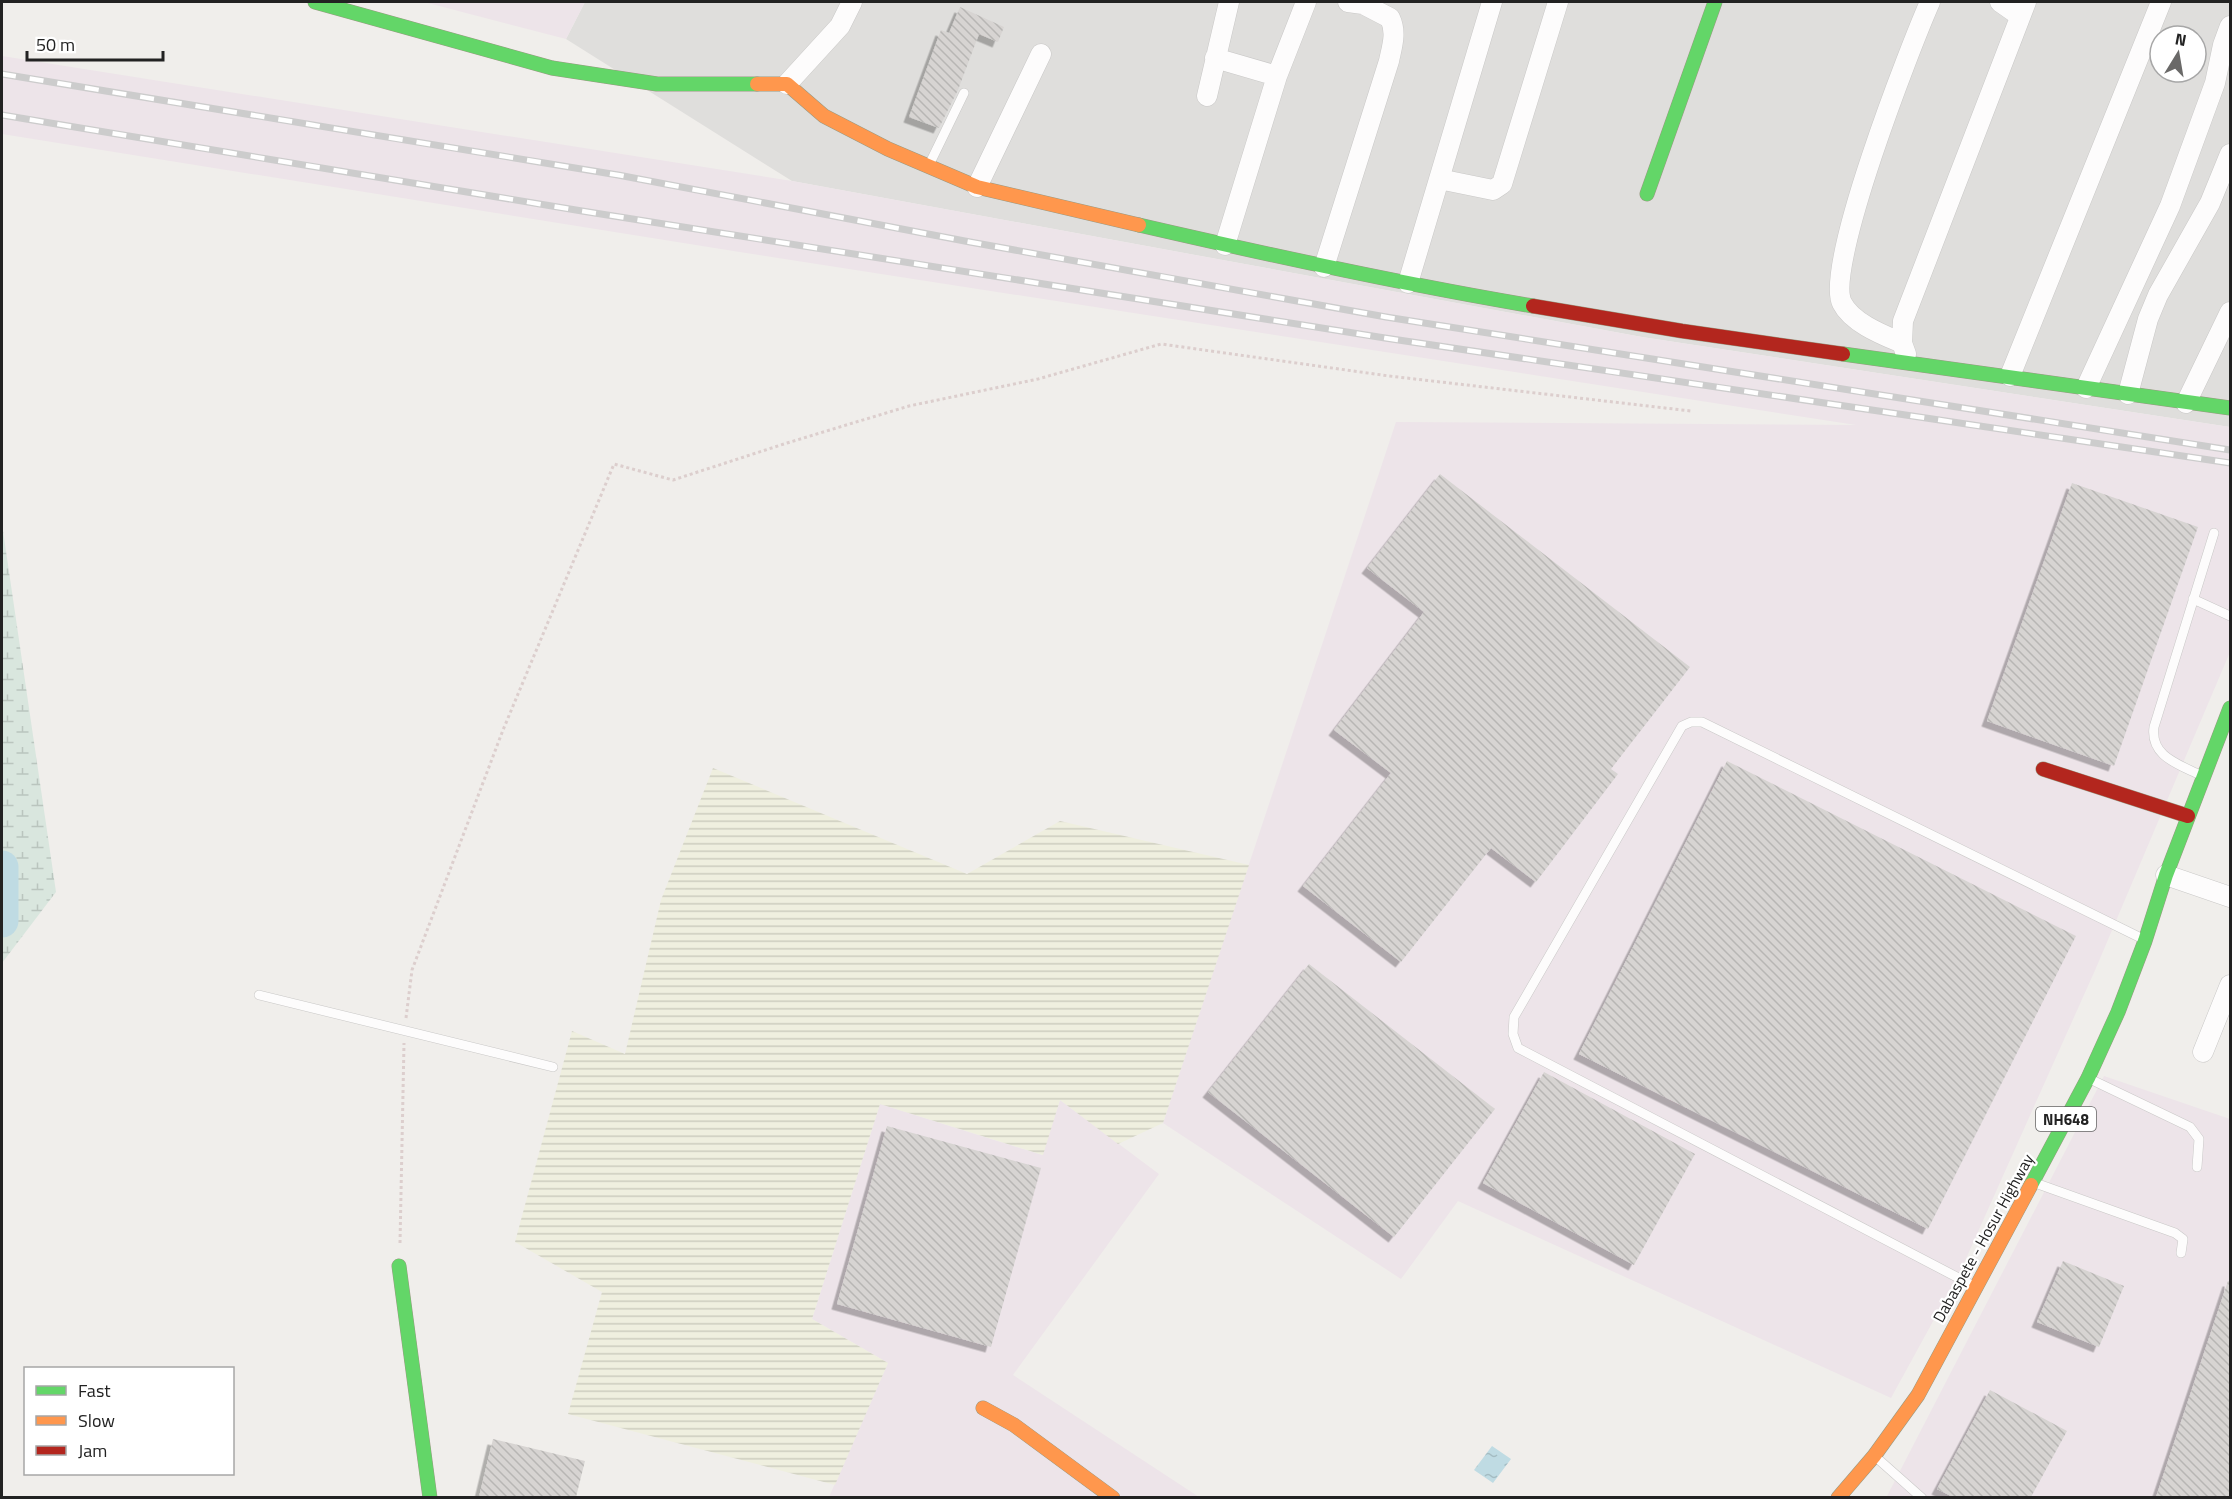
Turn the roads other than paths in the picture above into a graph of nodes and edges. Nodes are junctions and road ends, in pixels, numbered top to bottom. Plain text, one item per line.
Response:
1 (315, 2) edge
2 (852, 2) edge
3 (1229, 2) edge
4 (1306, 2) edge
5 (1348, 2) edge
6 (1492, 2) edge
7 (1558, 2) edge
8 (1715, 2) edge
9 (1930, 2) edge
10 (2000, 2) edge
11 (2161, 2) edge
12 (2023, 9) edge
13 (2230, 26) edge
14 (1041, 54) dead end
15 (1215, 58) junction
16 (1277, 76) junction
17 (787, 84) junction
18 (964, 93) dead end
19 (1207, 96) dead end
20 (2230, 153) edge
21 (929, 167) junction
22 (1439, 178) junction
23 (977, 187) junction
24 (1647, 194) dead end
25 (1225, 246) junction
26 (1324, 267) junction
27 (1408, 284) junction
28 (2230, 312) edge
29 (1902, 343) junction
30 (1909, 362) junction
31 (2010, 376) junction
32 (2086, 388) junction
33 (2128, 394) junction
34 (2186, 403) junction
35 (2230, 408) edge
36 (2214, 533) dead end
37 (2193, 599) junction
38 (2230, 616) edge
39 (2230, 708) edge
40 (2043, 769) dead end
41 (2203, 777) junction
42 (2188, 816) junction
43 (2166, 875) junction
44 (2230, 897) edge
45 (2145, 941) junction
46 (2230, 985) edge
47 (259, 994) dead end
48 (2204, 1052) dead end
49 (553, 1066) dead end
50 (2088, 1078) junction
51 (2198, 1167) dead end
52 (2033, 1182) junction
53 (2181, 1253) dead end
54 (399, 1266) road end
55 (1974, 1287) junction
56 (983, 1408) dead end
57 (1874, 1456) junction
58 (430, 1497) edge
59 (1113, 1497) edge
60 (1838, 1497) edge
61 (1922, 1497) edge

1 - 17 main road
2 - 17 street
3 - 15 street
4 - 16 street
5 - 26 street
6 - 22 street
7 - 22 street
8 - 24 main road
9 - 29 street
10 - 12 street
11 - 31 street
12 - 29 street
13 - 32 street
14 - 23 street
15 - 16 street
15 - 19 street
16 - 25 street
17 - 21 main road
18 - 21 lane
20 - 33 street
21 - 23 main road
22 - 27 street
23 - 25 main road
25 - 26 main road
26 - 27 main road
27 - 30 main road
28 - 34 street
29 - 30 street
30 - 31 main road
31 - 32 main road
32 - 33 main road
33 - 34 main road
34 - 35 main road
36 - 37 lane
37 - 38 lane
37 - 41 lane
39 - 41 main road, Dabaspete - Hosur Highway / NH648
40 - 42 main road
41 - 42 main road, Dabaspete - Hosur Highway / NH648
42 - 43 main road, Dabaspete - Hosur Highway / NH648
43 - 44 street
43 - 45 main road, Dabaspete - Hosur Highway / NH648
45 - 50 main road, Dabaspete - Hosur Highway / NH648
45 - 55 lane
46 - 48 street
47 - 49 lane
50 - 51 lane
50 - 52 main road, Dabaspete - Hosur Highway / NH648
52 - 53 lane
52 - 55 main road, Dabaspete - Hosur Highway / NH648
54 - 58 main road
55 - 57 main road, Dabaspete - Hosur Highway / NH648
56 - 59 main road
57 - 60 main road, Dabaspete - Hosur Highway / NH648
57 - 61 lane

